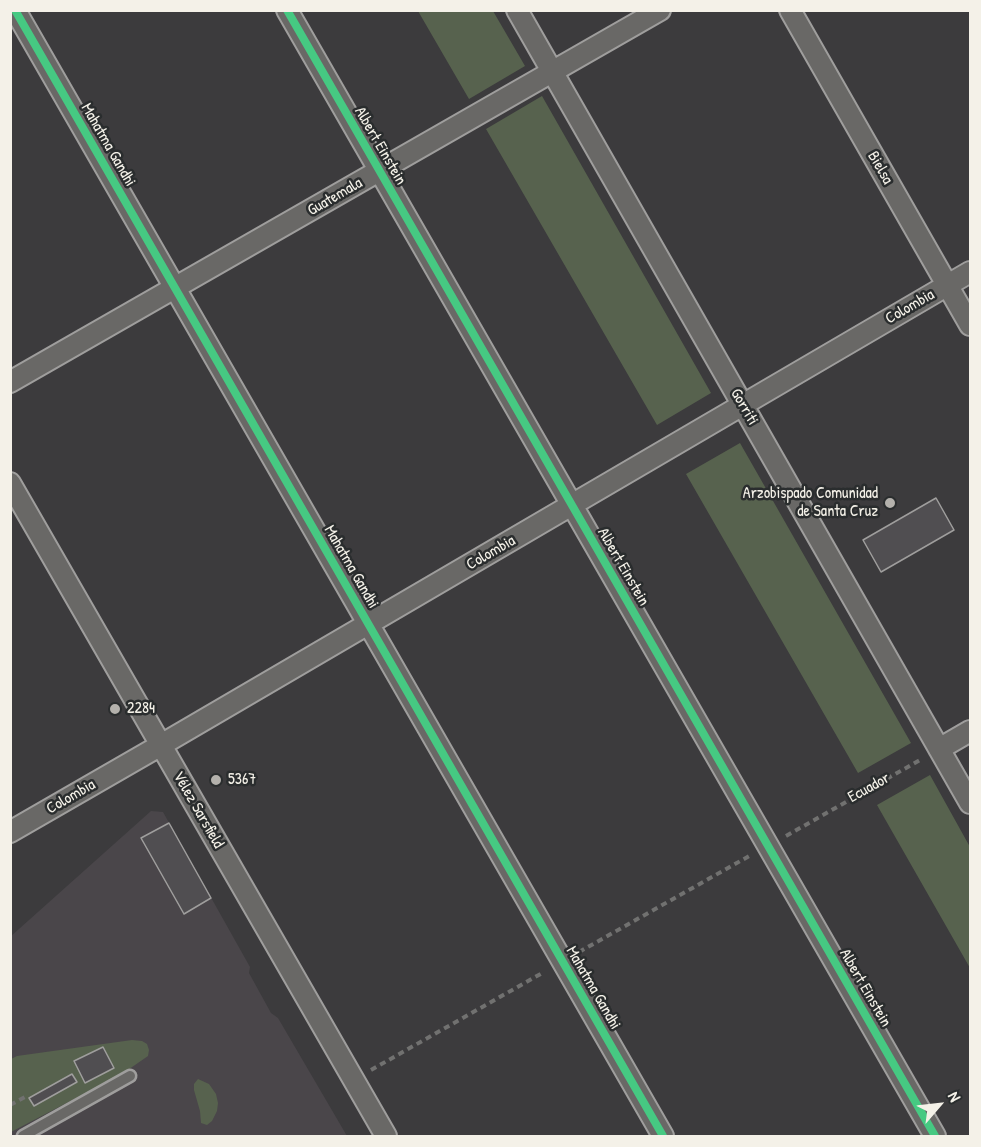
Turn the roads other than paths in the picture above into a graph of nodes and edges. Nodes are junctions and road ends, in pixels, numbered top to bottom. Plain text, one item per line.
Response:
1 (15, 10) edge
2 (287, 10) edge
3 (517, 10) edge
4 (660, 10) edge
5 (790, 10) edge
6 (552, 72) junction
7 (379, 172) junction
8 (970, 272) edge
9 (948, 285) junction
10 (175, 288) junction
11 (970, 325) edge
12 (10, 382) edge
13 (743, 405) junction
14 (10, 483) edge
15 (572, 505) junction
16 (368, 624) junction
17 (970, 731) edge
18 (161, 745) junction
19 (939, 749) junction
20 (970, 803) edge
21 (10, 832) edge
22 (130, 1076) dead end
23 (23, 1137) edge
24 (386, 1137) edge
25 (663, 1137) edge
26 (935, 1137) edge

1 - 10 street, Mahatma Gandhi
2 - 7 street, Albert Einstein
3 - 6 street, Gorriti
4 - 6 street, Guatemala
5 - 9 street, Bielsa
6 - 7 street, Guatemala
6 - 13 street, Gorriti
7 - 10 street, Guatemala
7 - 15 street, Albert Einstein
8 - 9 street, Colombia
9 - 11 street, Bielsa
9 - 13 street, Colombia
10 - 12 street, Guatemala
10 - 16 street, Mahatma Gandhi
13 - 15 street, Colombia
13 - 19 street, Gorriti
14 - 18 street, Vélez Sarsfield
15 - 16 street, Colombia
15 - 26 street, Albert Einstein
16 - 18 street, Colombia
16 - 25 street, Mahatma Gandhi
17 - 19 street
18 - 21 street, Colombia
18 - 24 street, Vélez Sarsfield
19 - 20 street, Gorriti
22 - 23 lane

